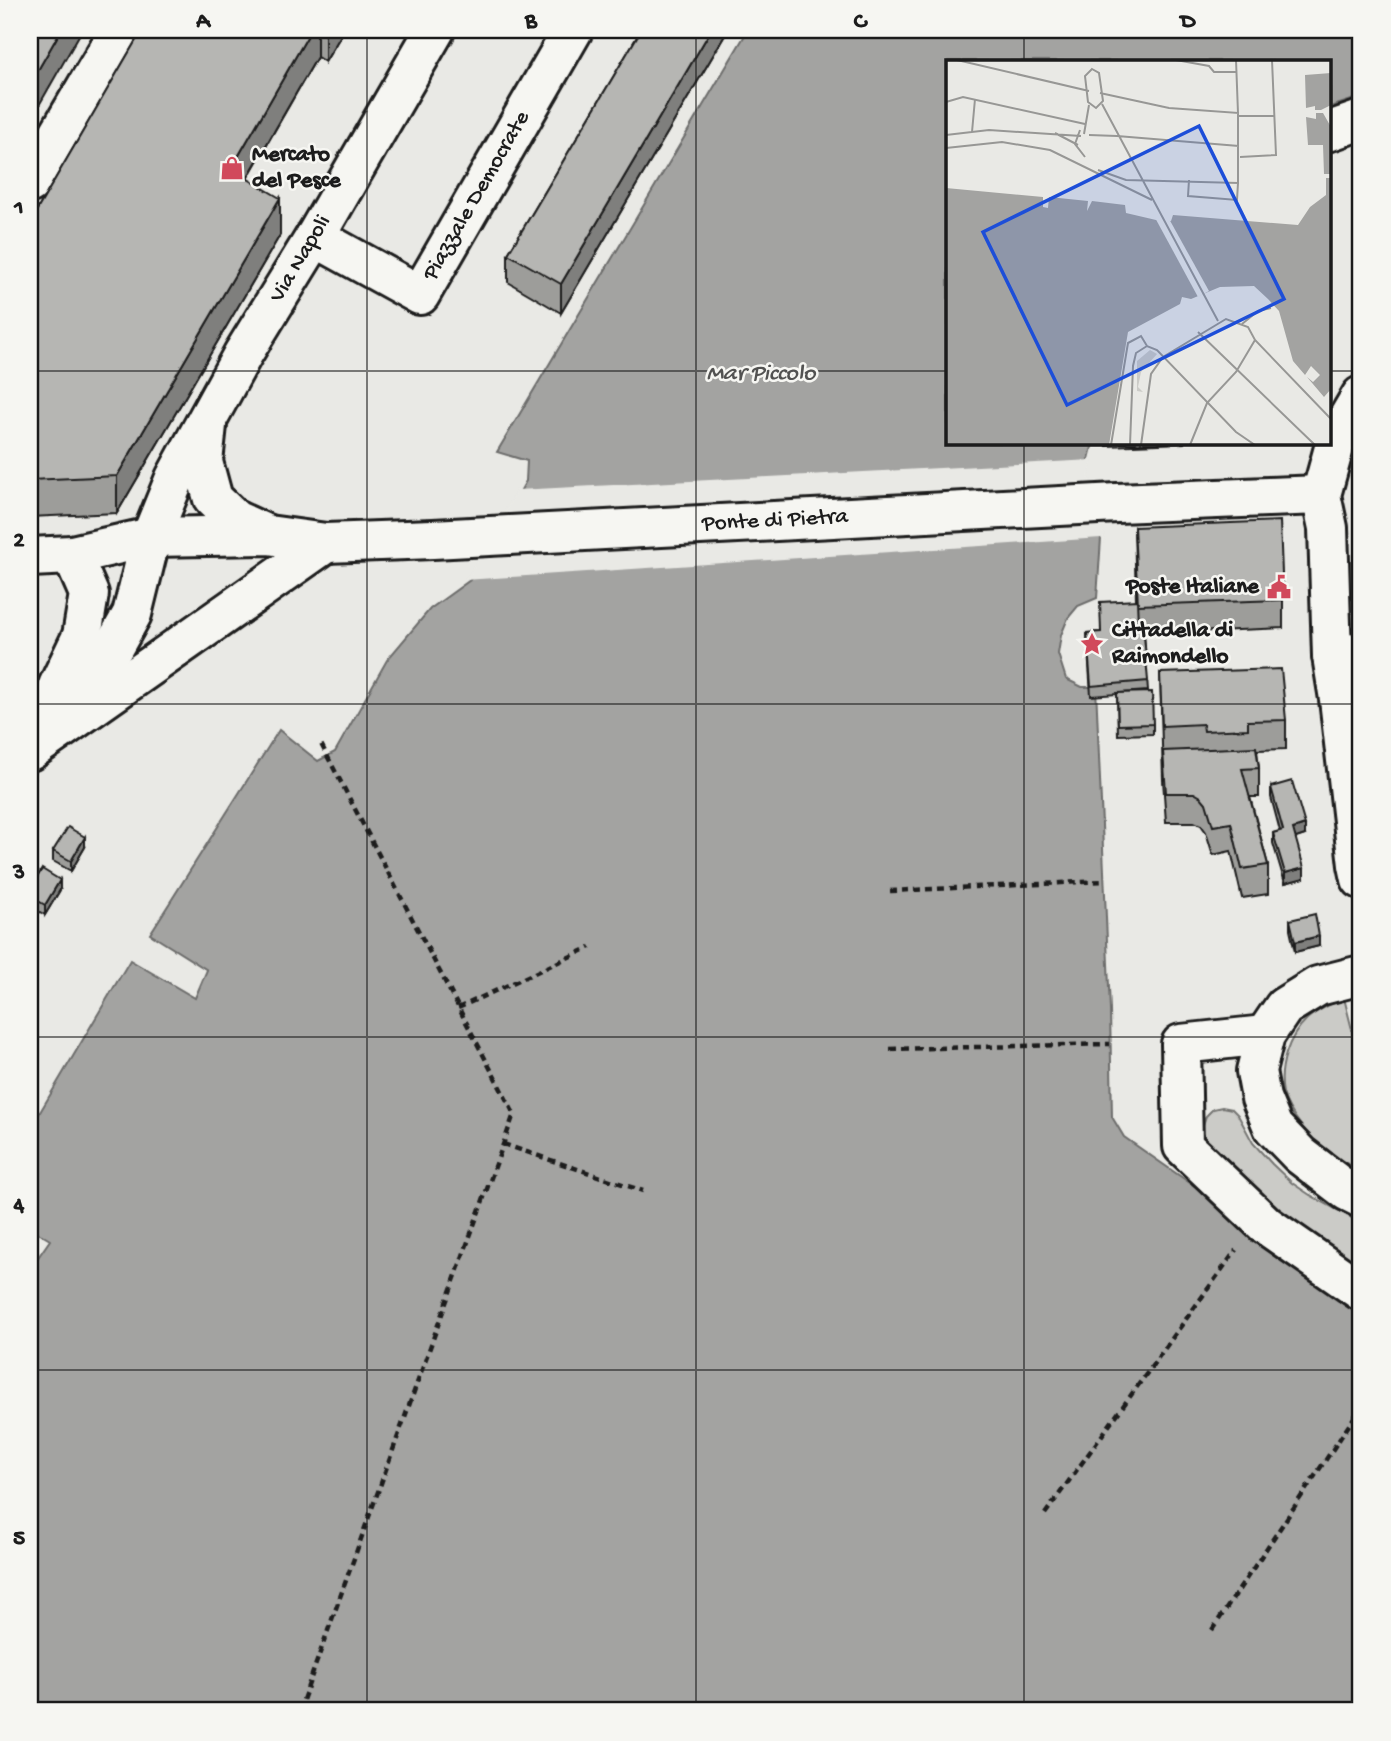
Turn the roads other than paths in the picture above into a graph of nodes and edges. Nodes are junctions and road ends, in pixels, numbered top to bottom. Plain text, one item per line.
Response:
1 (120, 30) edge
2 (435, 30) edge
3 (573, 30) edge
4 (1361, 120) edge
5 (1332, 130) edge
6 (30, 183) edge
7 (316, 237) junction
8 (1361, 396) edge
9 (208, 416) junction
10 (1321, 495) junction
11 (268, 535) junction
12 (151, 537) junction
13 (326, 543) junction
14 (72, 555) junction
15 (30, 557) edge
16 (1346, 654) edge
17 (40, 714) edge
18 (30, 751) edge
19 (1361, 879) edge
20 (1361, 975) edge
21 (1265, 1035) junction
22 (1361, 1198) edge
23 (1361, 1291) edge

1 - 6 street
2 - 7 street, Via Napoli
3 - 7 street, Piazzale Democrate
4 - 5 street
7 - 9 street, Via Napoli
8 - 10 street
9 - 11 street
9 - 12 street, Via Napoli
10 - 13 street, Ponte di Pietra
10 - 16 street
11 - 12 street
11 - 13 street
12 - 14 street
12 - 17 street, Via Napoli
13 - 18 street
14 - 15 street
14 - 17 street
16 - 19 street
20 - 21 street
21 - 22 street
21 - 23 street

